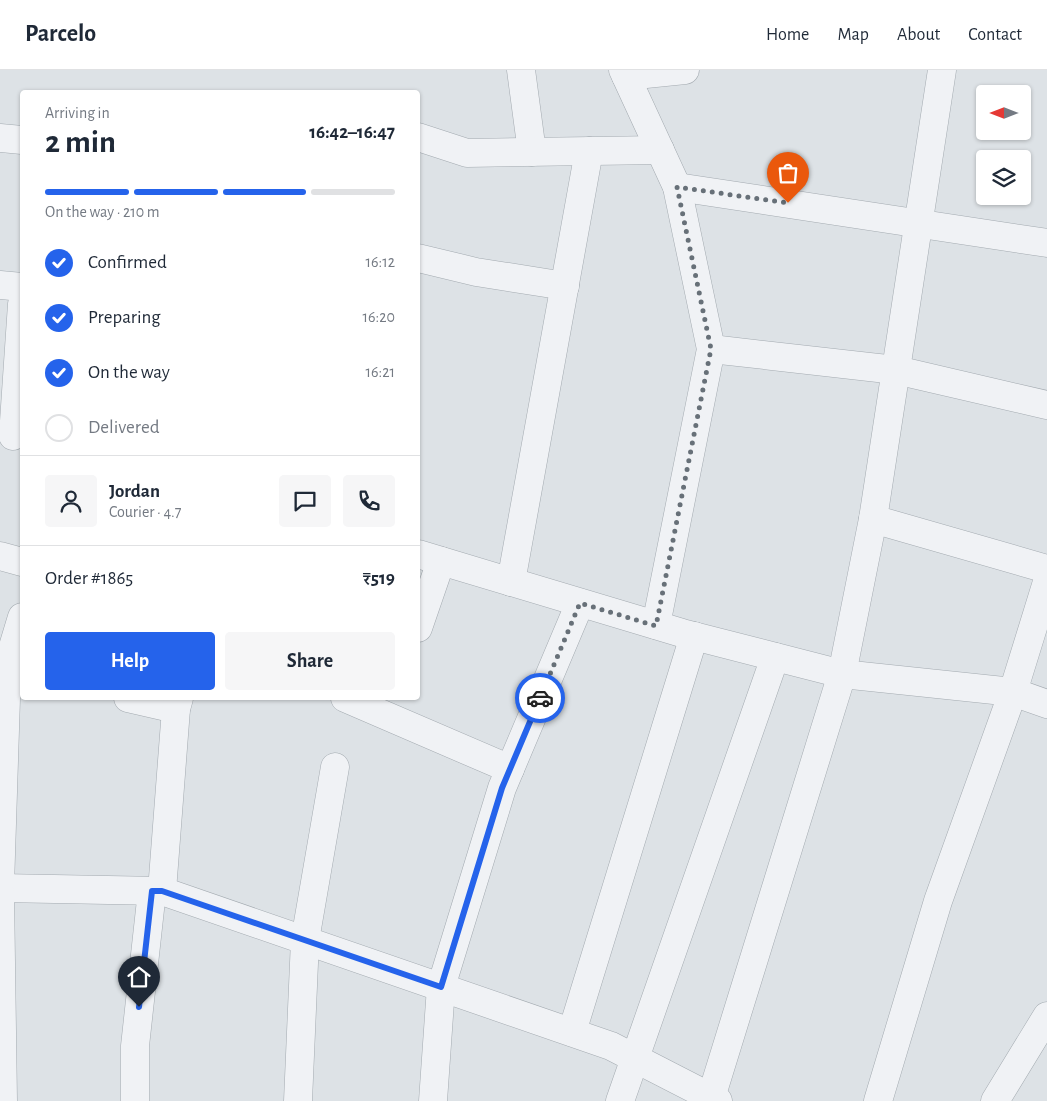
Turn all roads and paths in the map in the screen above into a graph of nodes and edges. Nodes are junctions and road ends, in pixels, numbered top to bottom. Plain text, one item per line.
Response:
1 (521, 70) edge
2 (685, 70) edge
3 (942, 70) edge
4 (625, 73) edge
5 (0, 138) edge
6 (420, 139) edge
7 (20, 140) edge
8 (660, 150) junction
9 (589, 151) junction
10 (532, 152) junction
11 (677, 187) junction
12 (919, 222) junction
13 (1047, 242) edge
14 (420, 258) edge
15 (0, 285) edge
16 (564, 286) junction
17 (20, 287) edge
18 (20, 330) edge
19 (711, 349) junction
20 (896, 370) junction
21 (1047, 406) edge
22 (12, 436) edge
23 (873, 519) junction
24 (0, 556) edge
25 (429, 558) edge
26 (20, 561) edge
27 (1047, 569) edge
28 (511, 582) junction
29 (1047, 582) edge
30 (580, 603) junction
31 (420, 615) edge
32 (20, 626) edge
33 (656, 626) junction
34 (694, 636) junction
35 (775, 657) junction
36 (10, 668) edge
37 (842, 674) junction
38 (1013, 692) junction
39 (144, 700) edge
40 (356, 700) edge
41 (177, 704) edge
42 (1047, 704) edge
43 (389, 706) edge
44 (335, 768) dead end
45 (510, 768) junction
46 (0, 887) edge
47 (157, 891) junction
48 (0, 892) edge
49 (305, 940) junction
50 (441, 987) junction
51 (1047, 1016) edge
52 (572, 1032) junction
53 (636, 1058) junction
54 (713, 1100) edge
55 (3, 1101) edge
56 (135, 1101) edge
57 (298, 1101) edge
58 (433, 1101) edge
59 (620, 1101) edge
60 (878, 1101) edge
61 (995, 1101) edge

1 - 10 street
2 - 4 street
3 - 12 street
4 - 8 street
5 - 7 street
6 - 10 street
8 - 9 street
8 - 11 street
9 - 10 street
9 - 16 street
11 - 12 street
11 - 19 street
12 - 13 street
12 - 20 street
14 - 16 street
15 - 17 street
16 - 28 street
18 - 22 street
19 - 20 street
19 - 33 street
20 - 21 street
20 - 23 street
23 - 27 street
23 - 37 street
24 - 26 street
25 - 28 street
25 - 31 street
28 - 30 street
29 - 38 street
30 - 33 street
30 - 45 street
32 - 36 street
33 - 34 street
34 - 35 street
34 - 52 street
35 - 37 street
35 - 53 street
36 - 46 street
37 - 38 street
37 - 54 street
38 - 42 street
38 - 60 street
39 - 41 street
40 - 43 street
41 - 47 street
43 - 45 street
44 - 49 street
45 - 50 street
46 - 47 street
47 - 49 street
47 - 56 street
48 - 55 street
49 - 50 street
49 - 57 street
50 - 52 street
50 - 58 street
51 - 61 street
52 - 53 street
53 - 54 street
53 - 59 street

